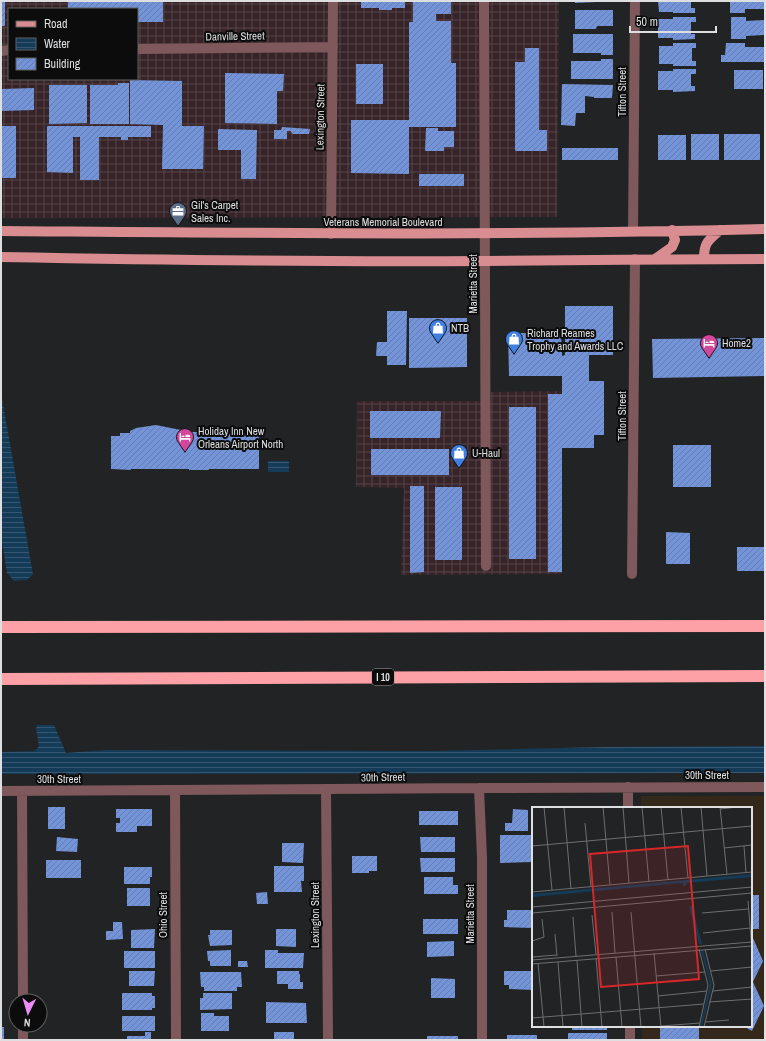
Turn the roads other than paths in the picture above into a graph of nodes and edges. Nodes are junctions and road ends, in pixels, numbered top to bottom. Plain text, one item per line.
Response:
1 (333, 1) edge
2 (484, 1) edge
3 (635, 1) edge
4 (333, 47) junction
5 (138, 49) edge
6 (765, 229) edge
7 (672, 230) junction
8 (720, 230) junction
9 (1, 231) edge
10 (633, 231) junction
11 (486, 233) junction
12 (331, 234) junction
13 (1, 257) edge
14 (635, 259) junction
15 (655, 259) junction
16 (704, 259) junction
17 (765, 260) edge
18 (485, 261) junction
19 (486, 566) dead end
20 (632, 574) dead end
21 (765, 626) edge
22 (1, 627) edge
23 (765, 676) edge
24 (1, 679) edge
25 (628, 787) junction
26 (765, 787) edge
27 (479, 788) junction
28 (326, 789) junction
29 (175, 790) junction
30 (1, 791) edge
31 (22, 791) junction
32 (628, 807) edge
33 (23, 993) edge
34 (630, 1027) edge
35 (176, 1040) edge
36 (328, 1040) edge
37 (482, 1040) edge
38 (630, 1040) edge

1 - 4 street, Lexington Street
2 - 11 street, Marietta Street
3 - 10 street, Tifton Street
4 - 5 street, Danville Street
4 - 12 street, Lexington Street
6 - 8 main road, Veterans Memorial Boulevard
7 - 8 main road, Veterans Memorial Boulevard
7 - 10 main road, Veterans Memorial Boulevard
7 - 15 main road
8 - 16 main road
9 - 12 main road, Veterans Memorial Boulevard
10 - 11 main road, Veterans Memorial Boulevard
11 - 12 main road, Veterans Memorial Boulevard
11 - 18 street, Marietta Street
13 - 18 main road
14 - 15 main road
14 - 18 main road
14 - 20 street, Tifton Street
15 - 16 main road
16 - 17 main road
18 - 19 street, Marietta Street
21 - 22 highway
23 - 24 highway, I 10
25 - 26 street, 30th Street
25 - 27 street, 30th Street
25 - 32 street
27 - 28 street, 30th Street
27 - 37 street, Marietta Street
28 - 29 street, 30th Street
28 - 36 street, Lexington Street
29 - 31 street, 30th Street
29 - 35 street, Ohio Street
30 - 31 street, 30th Street
31 - 33 street
34 - 38 street

